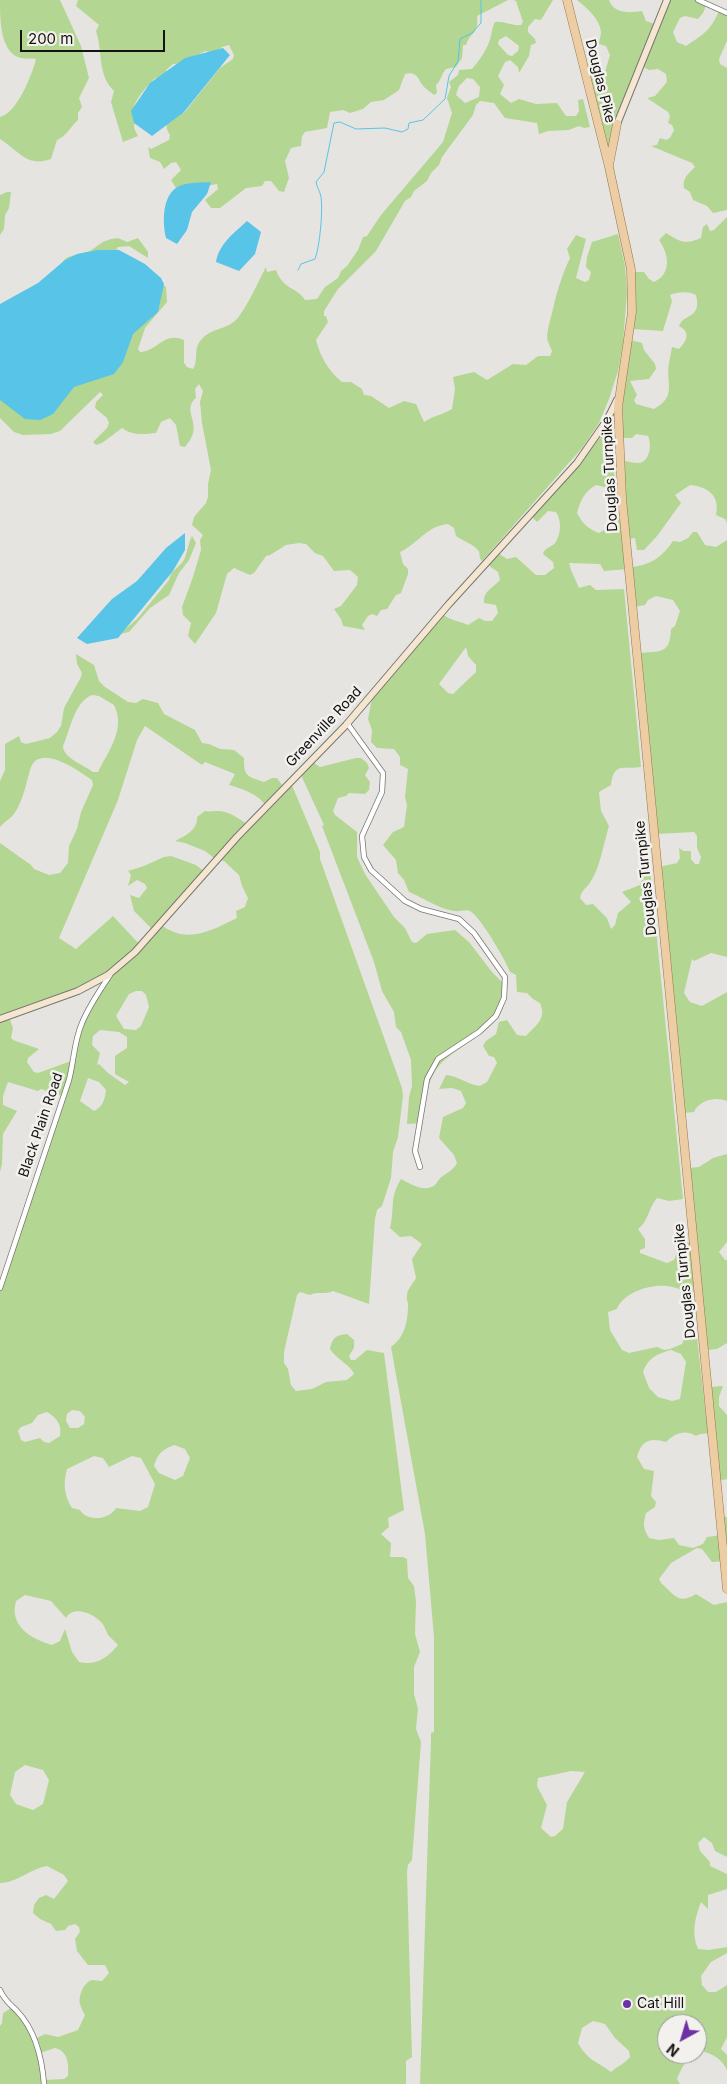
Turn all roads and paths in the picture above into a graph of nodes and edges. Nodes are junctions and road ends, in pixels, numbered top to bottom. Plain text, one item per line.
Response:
1 (567, 0) edge
2 (667, 0) edge
3 (698, 0) edge
4 (727, 13) edge
5 (617, 124) junction
6 (601, 136) junction
7 (614, 141) junction
8 (603, 145) junction
9 (609, 167) junction
10 (620, 396) junction
11 (347, 723) junction
12 (111, 973) junction
13 (0, 1019) edge
14 (420, 1167) dead end
15 (0, 1288) edge
16 (723, 1517) edge
17 (727, 1589) edge
18 (0, 1990) edge
19 (44, 2084) edge

1 - 6 main road, Douglas Pike
2 - 5 main road
3 - 4 street
5 - 6 main road
5 - 7 main road
6 - 8 main road, Douglas Pike
7 - 8 main road
7 - 9 main road
8 - 9 main road, Douglas Pike
9 - 10 main road, Douglas Turnpike
10 - 11 main road, Greenville Road
10 - 16 main road, Douglas Turnpike
11 - 12 main road, Greenville Road
11 - 14 street
12 - 13 main road, Greenville Road
12 - 15 street, Black Plain Road
16 - 17 main road, Douglas Turnpike
18 - 19 street

